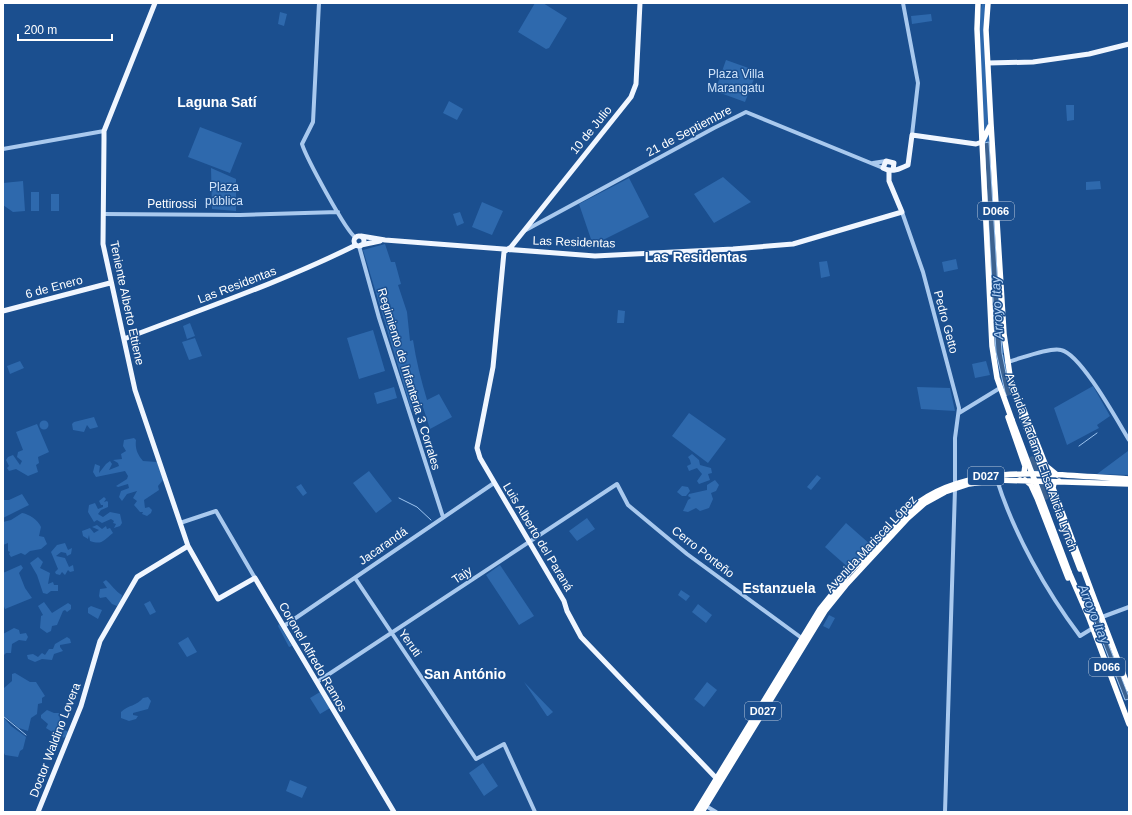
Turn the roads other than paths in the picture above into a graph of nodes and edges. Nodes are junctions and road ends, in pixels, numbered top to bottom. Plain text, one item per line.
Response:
1 (155, 3) edge
2 (319, 3) edge
3 (640, 3) edge
4 (903, 3) edge
5 (979, 3) edge
6 (988, 3) edge
7 (1129, 44) edge
8 (988, 63) junction
9 (991, 124) junction
10 (104, 132) junction
11 (912, 136) junction
12 (982, 142) junction
13 (3, 149) edge
14 (886, 161) junction
15 (873, 163) junction
16 (894, 163) junction
17 (904, 167) junction
18 (884, 168) junction
19 (891, 170) junction
20 (338, 212) junction
21 (902, 212) junction
22 (103, 214) junction
23 (522, 232) junction
24 (358, 237) junction
25 (385, 240) junction
26 (359, 245) junction
27 (506, 250) junction
28 (110, 283) junction
29 (3, 310) edge
30 (124, 339) junction
31 (1007, 362) junction
32 (1000, 388) junction
33 (1015, 396) junction
34 (1004, 399) junction
35 (959, 413) junction
36 (1129, 440) edge
37 (1019, 475) junction
38 (1037, 478) junction
39 (1058, 478) junction
40 (1129, 479) edge
41 (997, 480) junction
42 (1023, 480) junction
43 (494, 483) junction
44 (618, 484) joint
45 (1129, 484) edge
46 (955, 486) junction
47 (443, 517) junction
48 (180, 523) junction
49 (530, 541) junction
50 (188, 546) junction
51 (255, 578) junction
52 (355, 578) junction
53 (1080, 597) junction
54 (1097, 606) junction
55 (1129, 607) edge
56 (1102, 618) junction
57 (284, 626) junction
58 (1093, 628) junction
59 (391, 634) junction
60 (804, 639) junction
61 (317, 682) junction
62 (1129, 689) edge
63 (1126, 705) edge
64 (1129, 724) edge
65 (718, 780) junction
66 (706, 806) junction
67 (38, 812) edge
68 (394, 812) edge
69 (535, 812) edge
70 (696, 812) edge
71 (702, 812) edge
72 (716, 812) edge
73 (945, 812) edge

1 - 10 main road, Teniente Alberto Ettiene
2 - 20 street
3 - 23 main road, 10 de Julio
4 - 11 street
5 - 12 highway, Avenida Madame Elisa Alicia Lynch / D066
6 - 8 highway, Avenida Madame Elisa Alicia Lynch / D066
7 - 8 main road
8 - 9 highway, Avenida Madame Elisa Alicia Lynch / D066
9 - 12 highway
9 - 31 highway, Avenida Madame Elisa Alicia Lynch / D066
10 - 13 street
10 - 22 main road, Teniente Alberto Ettiene
11 - 12 main road
11 - 17 main road
12 - 32 highway, Avenida Madame Elisa Alicia Lynch / D066
14 - 15 street
14 - 16 main road
14 - 18 main road
15 - 18 street, 21 de Septiembre
15 - 23 street, 21 de Septiembre
16 - 17 main road
16 - 19 main road, Pedro Getto
17 - 19 main road
18 - 19 main road
19 - 21 main road, Pedro Getto
20 - 22 street, Pettirossi
20 - 24 street
21 - 27 main road, Las Residentas
21 - 35 street, Pedro Getto
22 - 28 main road, Teniente Alberto Ettiene
23 - 27 main road, 10 de Julio
24 - 25 main road, Las Residentas
24 - 26 main road
24 - 26 main road
25 - 26 main road, Las Residentas
25 - 27 main road, Las Residentas
26 - 30 main road, Las Residentas
26 - 47 street, Regimiento de Infanteria 3 Corrales
27 - 43 main road, Luis Alberto del Paraná
28 - 29 main road, 6 de Enero
28 - 30 main road, Teniente Alberto Ettiene
30 - 48 main road, Teniente Alberto Ettiene
31 - 33 highway, Avenida Madame Elisa Alicia Lynch / D066
31 - 36 street
32 - 34 highway, Avenida Madame Elisa Alicia Lynch / D066
32 - 35 street
33 - 39 highway
33 - 54 highway, Avenida Madame Elisa Alicia Lynch / D066, bridge
34 - 37 highway
34 - 53 highway, Avenida Madame Elisa Alicia Lynch / D066, bridge
35 - 46 street, Pedro Getto
37 - 38 highway, D027
37 - 46 highway, D027
38 - 39 highway
38 - 42 highway, D027
39 - 40 highway
39 - 45 highway
39 - 54 highway
41 - 42 highway, D027
41 - 46 highway, D027
41 - 58 street
42 - 53 highway
43 - 47 street, Jacarandá
43 - 49 main road, Luis Alberto del Paraná
44 - 49 street, Tajy
44 - 60 street, Cerro Porteño
46 - 60 highway, Avenida Mariscal López / D027
46 - 73 street, Pedro Getto
47 - 52 street, Jacarandá
48 - 50 main road, Teniente Alberto Ettiene
48 - 51 street, Coronel Alfredo Ramos
49 - 59 street, Tajy
49 - 65 main road, Luis Alberto del Paraná
50 - 51 main road, Teniente Alberto Ettiene
50 - 67 main road, Doctor Waldino Lovera
51 - 57 main road, Coronel Alfredo Ramos
52 - 57 street, Jacarandá
52 - 59 street, Yeruti
53 - 58 highway, Avenida Madame Elisa Alicia Lynch / D066
54 - 56 highway, Avenida Madame Elisa Alicia Lynch / D066
55 - 56 street
56 - 62 highway, Avenida Madame Elisa Alicia Lynch / D066
57 - 61 main road, Coronel Alfredo Ramos
58 - 63 highway, Avenida Madame Elisa Alicia Lynch / D066
59 - 61 street, Tajy
59 - 69 street, Yeruti
60 - 65 highway, Avenida Mariscal López / D027
61 - 68 main road, Coronel Alfredo Ramos
63 - 64 highway, Avenida Madame Elisa Alicia Lynch / D066
65 - 66 highway, Avenida Mariscal López / D027
65 - 70 highway, Avenida Mariscal López / D027
66 - 71 highway, Avenida Mariscal López / D027
66 - 72 street

